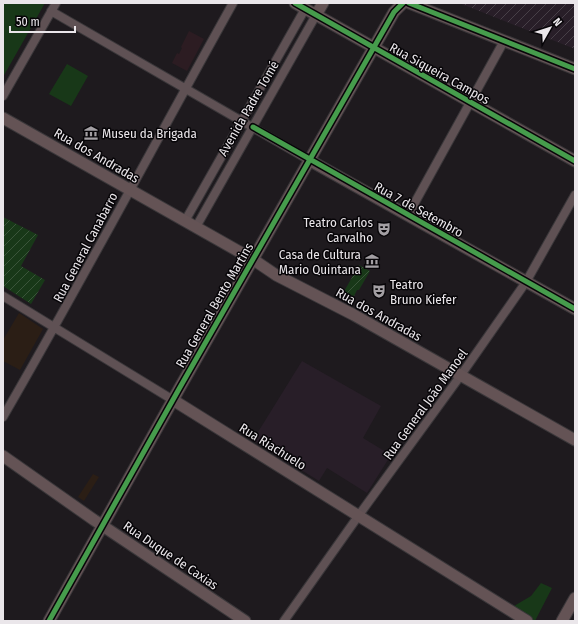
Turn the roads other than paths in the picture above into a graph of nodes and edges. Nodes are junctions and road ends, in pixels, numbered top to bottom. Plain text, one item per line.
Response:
1 (56, 3) edge
2 (233, 3) edge
3 (295, 3) edge
4 (323, 3) edge
5 (403, 3) edge
6 (409, 3) edge
7 (307, 6) edge
8 (51, 11) junction
9 (316, 15) junction
10 (504, 40) junction
11 (374, 48) junction
12 (283, 49) junction
13 (294, 55) junction
14 (575, 69) edge
15 (270, 73) junction
16 (281, 79) junction
17 (185, 89) junction
18 (3, 96) edge
19 (471, 102) junction
20 (3, 118) edge
21 (243, 121) junction
22 (253, 127) junction
23 (309, 160) junction
24 (575, 161) edge
25 (214, 170) junction
26 (224, 176) junction
27 (129, 190) junction
28 (575, 195) edge
29 (408, 215) junction
30 (185, 221) junction
31 (196, 227) junction
32 (254, 260) junction
33 (526, 282) junction
34 (3, 296) edge
35 (575, 309) edge
36 (55, 328) junction
37 (461, 375) junction
38 (172, 400) junction
39 (3, 417) edge
40 (575, 440) edge
41 (3, 456) edge
42 (359, 516) junction
43 (102, 526) junction
44 (575, 598) edge
45 (49, 621) edge
46 (245, 621) edge
47 (284, 621) edge
48 (527, 621) edge
49 (562, 621) edge

1 - 8 street
2 - 17 street, Rua General Canabarro
3 - 7 street, Rua Siqueira Campos
4 - 9 street, Avenida Padre Tomé
5 - 11 street, Rua General Bento Martins
6 - 10 street
7 - 9 street, Rua Siqueira Campos
7 - 12 street, Avenida Padre Tomé
8 - 17 street, Rua 7 de Setembro
8 - 18 street
9 - 11 street, Rua Siqueira Campos
9 - 13 street, Avenida Padre Tomé
10 - 14 street
10 - 19 street
11 - 19 street, Rua Siqueira Campos
11 - 23 street, Rua General Bento Martins
12 - 13 street
12 - 15 street, Avenida Padre Tomé
13 - 16 street, Avenida Padre Tomé
15 - 16 street
15 - 21 street, Avenida Padre Tomé
16 - 22 street, Avenida Padre Tomé
17 - 21 street, Rua 7 de Setembro
17 - 27 street, Rua General Canabarro
19 - 24 street, Rua Siqueira Campos
19 - 29 street
20 - 27 street, Rua dos Andradas
21 - 22 street, Rua 7 de Setembro
21 - 25 street, Avenida Padre Tomé
22 - 23 street, Rua 7 de Setembro
22 - 26 street, Avenida Padre Tomé
23 - 29 street, Rua 7 de Setembro
23 - 32 street, Rua General Bento Martins
25 - 26 street
25 - 30 street, Avenida Padre Tomé
26 - 31 street, Avenida Padre Tomé
27 - 30 street, Rua dos Andradas
27 - 36 street, Rua General Canabarro
28 - 33 street, Rua General João Manoel
29 - 33 street, Rua 7 de Setembro
30 - 31 street, Rua dos Andradas
31 - 32 street, Rua dos Andradas
32 - 37 street, Rua dos Andradas
32 - 38 street, Rua General Bento Martins
33 - 35 street, Rua 7 de Setembro
33 - 37 street, Rua General João Manoel
34 - 36 street, Rua Riachuelo
36 - 38 street, Rua Riachuelo
36 - 39 street, Rua General Canabarro
37 - 40 street, Rua dos Andradas
37 - 42 street, Rua General João Manoel
38 - 42 street, Rua Riachuelo
38 - 43 street, Rua General Bento Martins
41 - 43 street, Rua Duque de Caxias
42 - 47 street, Rua General João Manoel
42 - 48 street, Rua Riachuelo
43 - 45 street, Rua General Bento Martins
43 - 46 street, Rua Duque de Caxias
44 - 49 street

